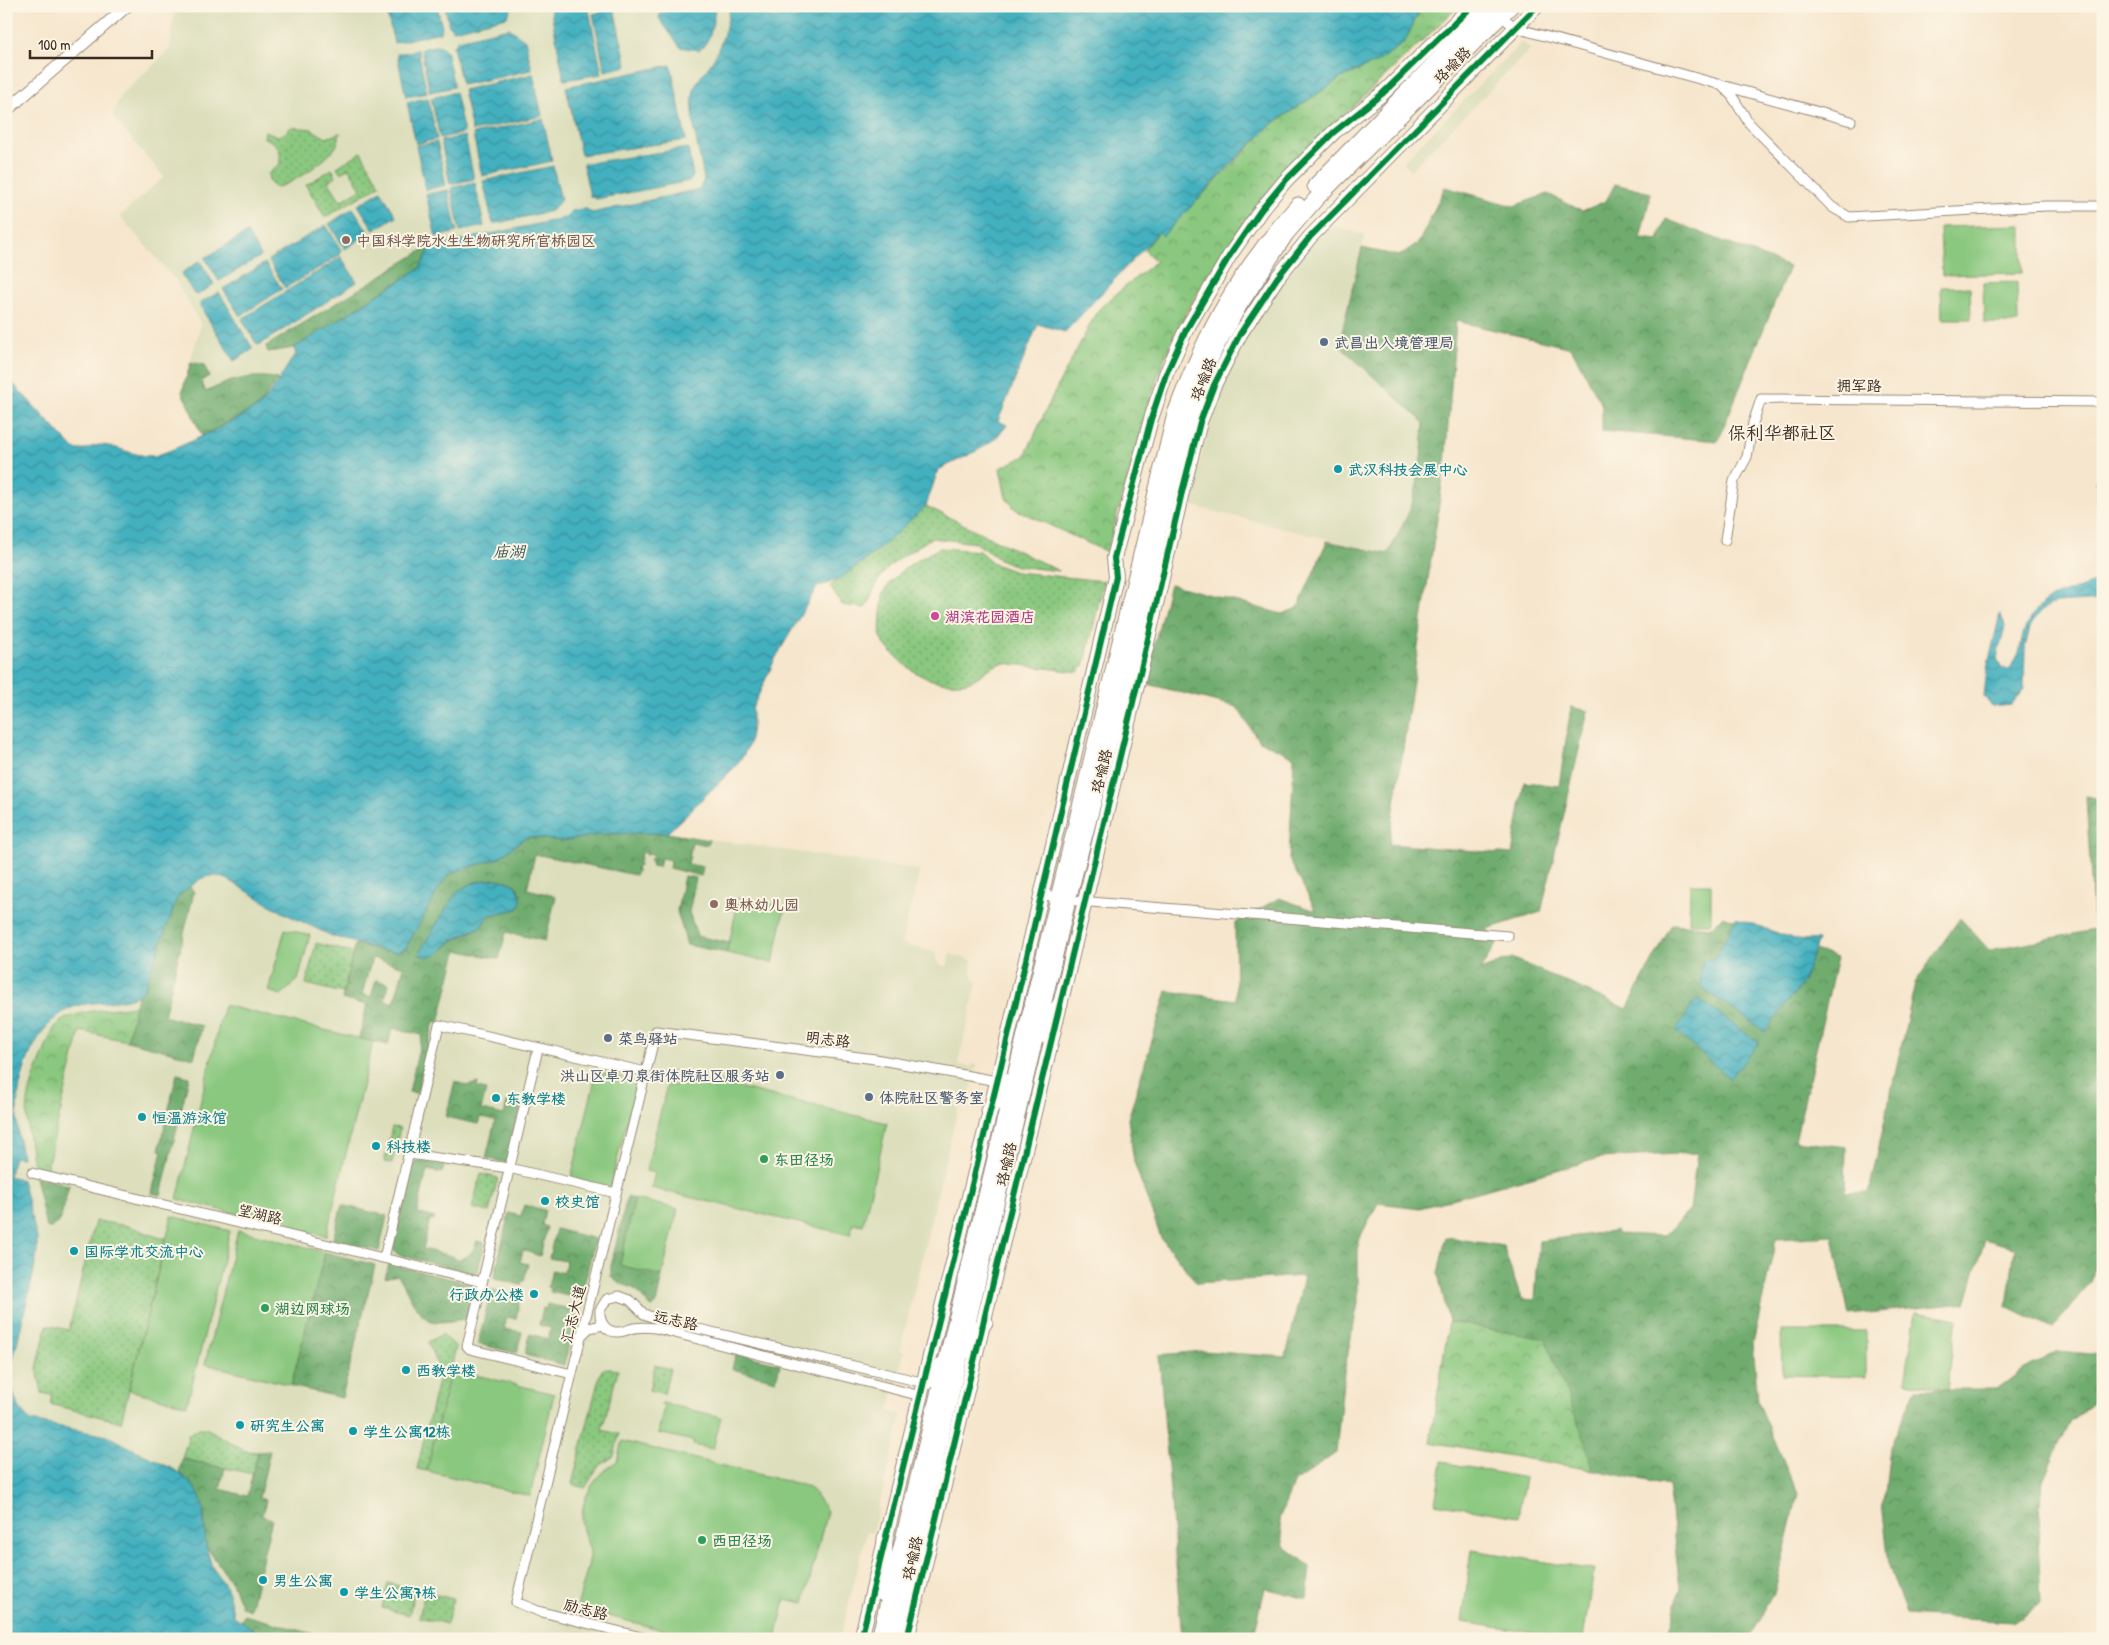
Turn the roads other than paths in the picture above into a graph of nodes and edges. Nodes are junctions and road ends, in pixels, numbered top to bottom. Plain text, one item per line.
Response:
1 (127, 6) edge
2 (1472, 6) edge
3 (1537, 6) edge
4 (1500, 9) edge
5 (1516, 28) junction
6 (1720, 84) junction
7 (6, 111) edge
8 (1851, 121) dead end
9 (2103, 206) edge
10 (2103, 402) edge
11 (2103, 488) edge
12 (2103, 506) edge
13 (1725, 540) dead end
14 (1126, 670) junction
15 (1127, 722) junction
16 (1042, 894) junction
17 (1063, 899) junction
18 (1084, 901) junction
19 (1508, 936) dead end
20 (1060, 1004) junction
21 (656, 1031) joint
22 (1033, 1048) junction
23 (538, 1049) junction
24 (1015, 1071) junction
25 (646, 1072) junction
26 (997, 1081) junction
27 (990, 1110) junction
28 (409, 1154) junction
29 (509, 1168) junction
30 (32, 1173) dead end
31 (616, 1193) junction
32 (384, 1258) junction
33 (596, 1276) junction
34 (482, 1282) junction
35 (610, 1298) junction
36 (985, 1322) junction
37 (603, 1325) junction
38 (581, 1338) junction
39 (952, 1360) junction
40 (572, 1374) junction
41 (923, 1389) junction
42 (885, 1538) junction
43 (516, 1602) joint
44 (884, 1637) edge
45 (649, 1639) edge
46 (861, 1639) edge
47 (908, 1639) edge

1 - 7 street
2 - 16 main road
3 - 5 main road
4 - 5 street
4 - 14 highway, 珞喻路
4 - 17 highway, 珞喻路
5 - 6 street
5 - 15 main road
6 - 8 street
6 - 9 street
10 - 13 street, 拥军路
11 - 12 street
14 - 15 highway
14 - 17 highway, 珞喻路
15 - 18 main road
16 - 17 street
16 - 26 main road
17 - 18 street
17 - 22 highway, 珞喻路
17 - 24 highway, 珞喻路
18 - 19 street
18 - 20 main road
20 - 22 highway
20 - 36 main road
21 - 25 street, 汇志大道
21 - 26 street, 明志路
22 - 39 highway, 珞喻路
23 - 25 street
23 - 28 street
23 - 29 street
24 - 27 highway
24 - 39 highway, 珞喻路
25 - 31 street, 汇志大道
26 - 27 main road
27 - 41 main road
28 - 29 street
28 - 32 street
29 - 31 street
29 - 34 street
30 - 32 street, 望湖路
31 - 33 street, 汇志大道
32 - 34 street, 望湖路
33 - 35 street
33 - 38 street, 汇志大道
34 - 40 street
35 - 37 street
35 - 41 street, 远志路
36 - 39 highway
36 - 47 main road
37 - 38 street
37 - 41 street, 远志路
38 - 40 street, 汇志大道
39 - 41 highway
39 - 44 highway, 珞喻路
40 - 43 street, 汇志大道
41 - 42 main road
42 - 44 highway
42 - 46 main road
43 - 45 street, 励志路

